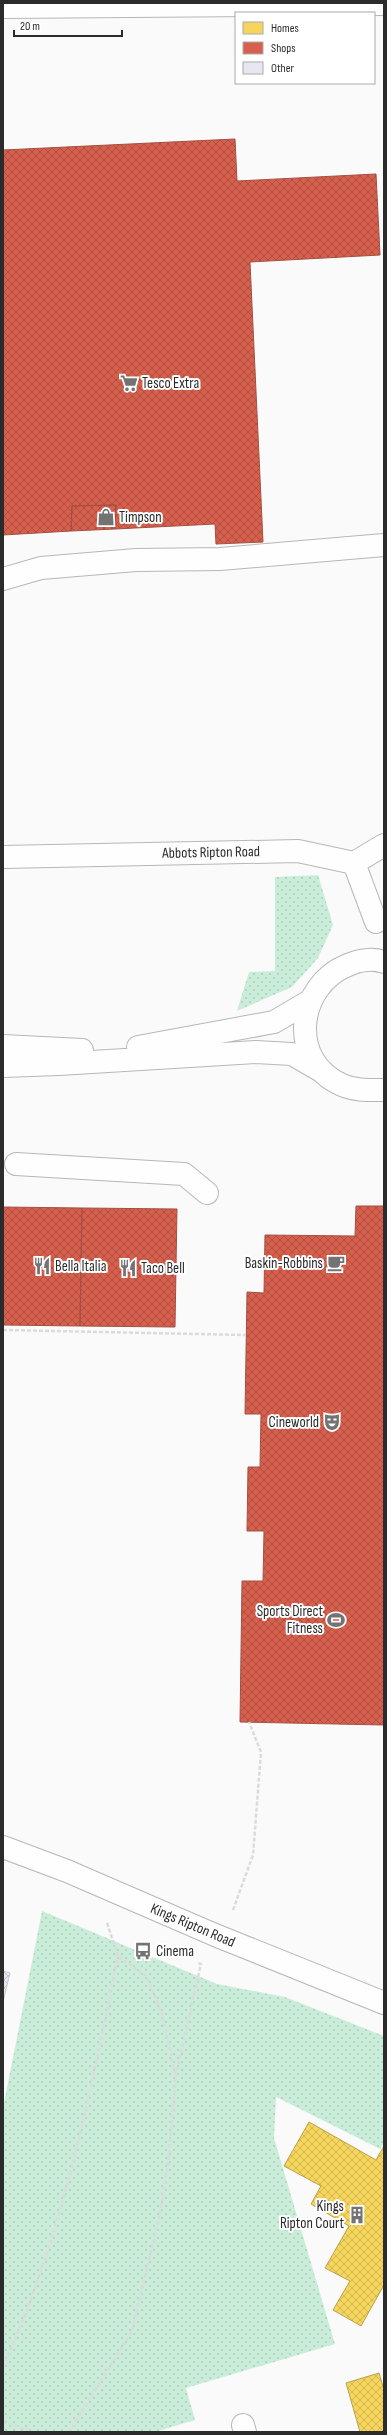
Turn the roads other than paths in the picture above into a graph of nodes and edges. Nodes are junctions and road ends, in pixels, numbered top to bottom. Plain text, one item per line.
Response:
1 (384, 4) edge
2 (3, 6) edge
3 (384, 545) edge
4 (3, 579) edge
5 (384, 846) edge
6 (3, 857) edge
7 (354, 863) junction
8 (376, 922) dead end
9 (384, 962) edge
10 (308, 1002) junction
11 (3, 1046) edge
12 (3, 1066) edge
13 (323, 1072) junction
14 (384, 1090) edge
15 (16, 1164) dead end
16 (207, 1193) dead end
17 (3, 1848) edge
18 (384, 2003) edge

1 - 2 main road
3 - 4 main road
5 - 7 main road
6 - 7 main road, Abbots Ripton Road
7 - 8 main road
9 - 10 main road
10 - 11 main road
10 - 13 main road
12 - 13 main road
13 - 14 main road
15 - 16 main road
17 - 18 main road, Kings Ripton Road

